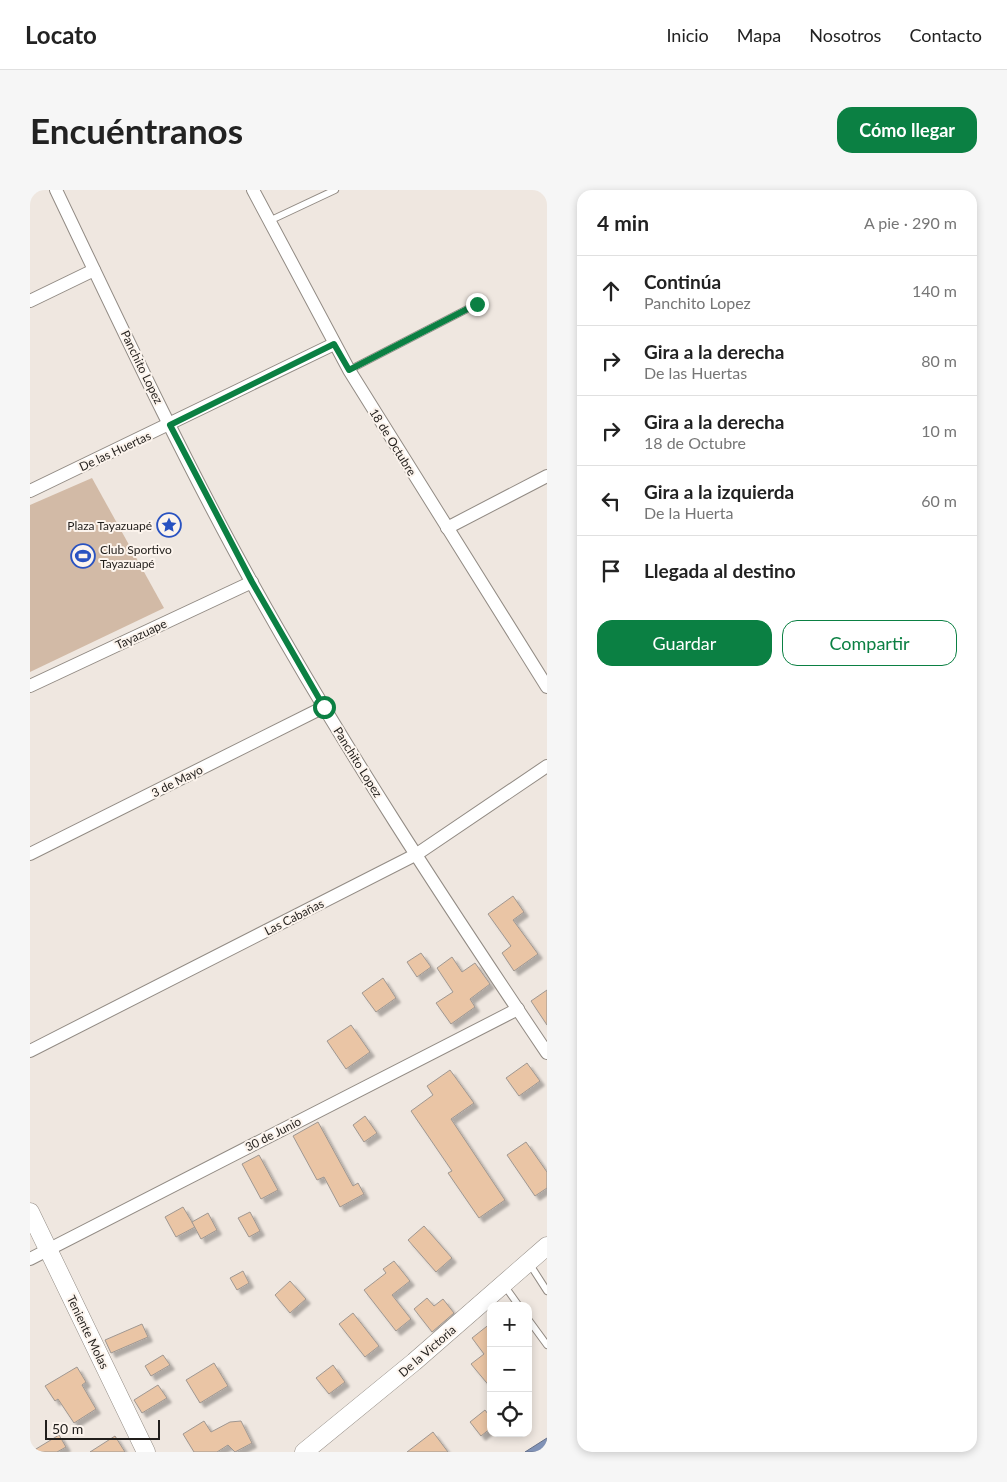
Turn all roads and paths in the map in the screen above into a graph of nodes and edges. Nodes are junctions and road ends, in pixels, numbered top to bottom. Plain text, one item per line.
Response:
1 (56, 190) edge
2 (253, 190) edge
3 (335, 190) edge
4 (269, 220) junction
5 (94, 270) junction
6 (30, 301) edge
7 (477, 304) dead end
8 (334, 344) junction
9 (349, 370) junction
10 (170, 425) junction
11 (547, 476) edge
12 (30, 491) edge
13 (447, 528) junction
14 (252, 582) junction
15 (30, 686) edge
16 (547, 687) edge
17 (324, 707) junction
18 (547, 766) edge
19 (30, 854) edge
20 (417, 854) junction
21 (518, 1010) junction
22 (30, 1050) edge
23 (547, 1053) edge
24 (30, 1212) edge
25 (547, 1246) edge
26 (48, 1248) junction
27 (30, 1259) edge
28 (529, 1262) junction
29 (503, 1284) junction
30 (547, 1291) edge
31 (516, 1302) edge
32 (532, 1324) edge
33 (547, 1345) edge
34 (146, 1452) edge
35 (304, 1452) edge

1 - 5 street, Panchito Lopez
2 - 4 street, 18 de Octubre
3 - 4 lane
4 - 8 street, 18 de Octubre
5 - 6 street
5 - 10 street, Panchito Lopez
7 - 9 lane
8 - 9 street, 18 de Octubre
8 - 10 street, De las Huertas
9 - 13 street, 18 de Octubre
10 - 12 street, De las Huertas
10 - 14 street, Panchito Lopez
11 - 13 street
13 - 16 street, 18 de Octubre
14 - 15 street, Tayazuape
14 - 17 street, Panchito Lopez
17 - 19 street, 3 de Mayo
17 - 20 street, Panchito Lopez
18 - 20 street, Las Cabañas
20 - 21 street, Panchito Lopez
20 - 22 street, Las Cabañas
21 - 23 street, Panchito Lopez
21 - 26 street, 30 de Junio
24 - 26 main road, Teniente Molas
25 - 28 main road, De la Victoria
26 - 27 street, 30 de Junio
26 - 34 main road, Teniente Molas
28 - 29 main road, De la Victoria
28 - 30 lane
29 - 31 lane
29 - 35 main road, De la Victoria
32 - 33 lane

